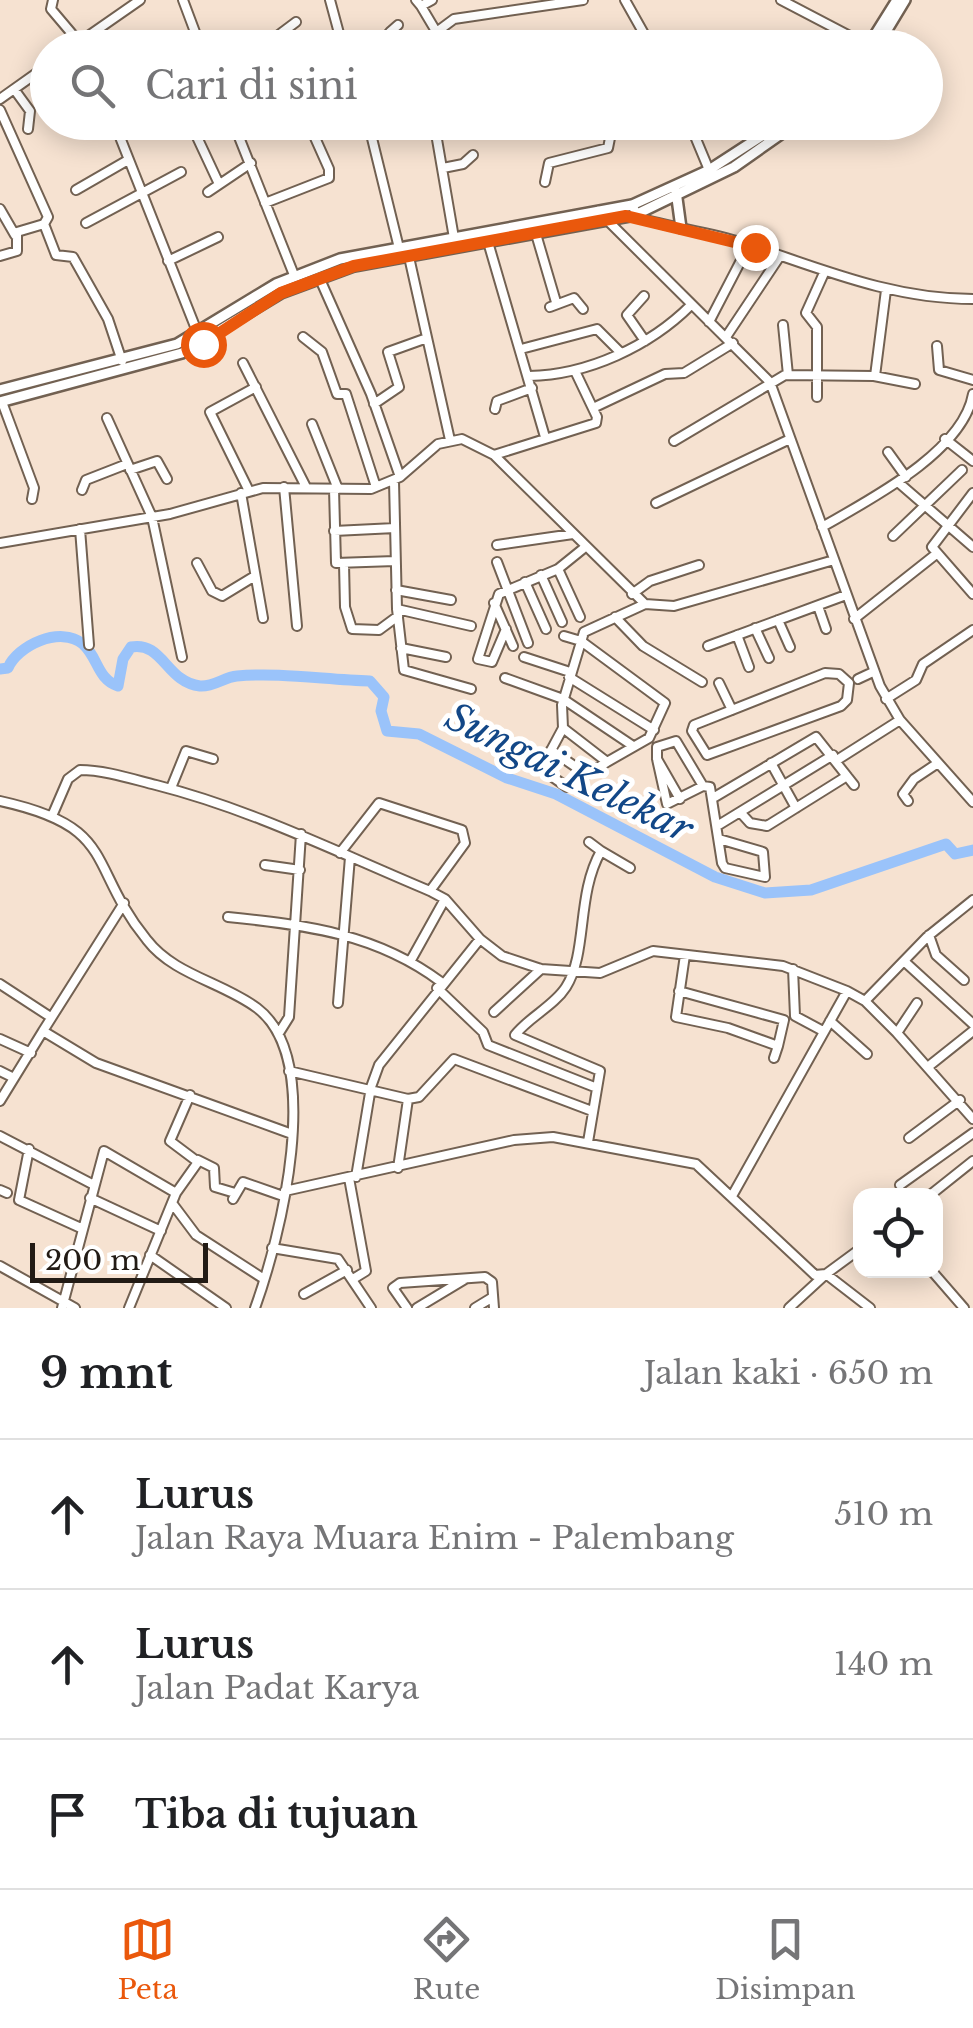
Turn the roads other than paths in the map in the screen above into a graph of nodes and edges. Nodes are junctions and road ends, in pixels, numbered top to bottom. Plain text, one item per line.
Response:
1 (53, 0) edge
2 (140, 0) edge
3 (183, 0) edge
4 (330, 0) edge
5 (432, 0) edge
6 (532, 0) edge
7 (625, 0) edge
8 (641, 0) edge
9 (781, 0) edge
10 (897, 0) edge
11 (905, 0) edge
12 (580, 1) edge
13 (418, 3) edge
14 (542, 8) junction
15 (634, 12) junction
16 (296, 22) dead end
17 (398, 25) dead end
18 (287, 29) edge
19 (70, 30) edge
20 (100, 30) edge
21 (194, 30) edge
22 (338, 30) edge
23 (392, 30) edge
24 (433, 30) edge
25 (437, 30) edge
26 (643, 30) edge
27 (838, 30) edge
28 (880, 30) edge
29 (883, 30) edge
30 (30, 77) edge
31 (14, 89) junction
32 (0, 99) edge
33 (0, 110) edge
34 (28, 129) dead end
35 (121, 140) edge
36 (199, 140) edge
37 (241, 140) edge
38 (315, 140) edge
39 (372, 140) edge
40 (438, 140) edge
41 (610, 140) edge
42 (696, 140) edge
43 (756, 140) edge
44 (772, 140) edge
45 (473, 155) dead end
46 (128, 160) junction
47 (251, 163) junction
48 (443, 168) junction
49 (709, 170) junction
50 (180, 172) dead end
51 (545, 182) dead end
52 (220, 184) junction
53 (76, 190) dead end
54 (140, 190) junction
55 (208, 192) dead end
56 (676, 192) junction
57 (266, 203) junction
58 (0, 208) edge
59 (633, 210) junction
60 (601, 216) junction
61 (86, 223) dead end
62 (44, 224) junction
63 (681, 228) junction
64 (540, 230) junction
65 (15, 236) junction
66 (218, 237) dead end
67 (454, 238) junction
68 (488, 242) junction
69 (749, 245) junction
70 (399, 248) junction
71 (0, 256) edge
72 (780, 256) junction
73 (409, 257) junction
74 (168, 261) junction
75 (824, 273) junction
76 (294, 275) junction
77 (319, 276) junction
78 (886, 290) junction
79 (644, 296) dead end
80 (973, 298) edge
81 (691, 306) junction
82 (583, 309) dead end
83 (709, 322) junction
84 (783, 326) dead end
85 (198, 334) junction
86 (304, 337) dead end
87 (427, 338) junction
88 (730, 340) junction
89 (645, 341) junction
90 (937, 346) dead end
91 (522, 350) junction
92 (620, 352) junction
93 (122, 361) junction
94 (244, 363) dead end
95 (574, 371) junction
96 (788, 375) junction
97 (820, 375) junction
98 (529, 376) junction
99 (875, 376) junction
100 (973, 380) edge
101 (770, 382) junction
102 (915, 384) dead end
103 (256, 388) junction
104 (532, 388) junction
105 (0, 390) edge
106 (973, 394) edge
107 (818, 398) dead end
108 (1, 402) edge
109 (374, 404) junction
110 (593, 408) junction
111 (495, 410) dead end
112 (106, 418) dead end
113 (970, 418) edge
114 (312, 424) dead end
115 (545, 437) junction
116 (790, 439) junction
117 (945, 439) junction
118 (450, 440) junction
119 (674, 441) dead end
120 (888, 452) dead end
121 (494, 455) junction
122 (973, 461) edge
123 (129, 467) junction
124 (962, 470) dead end
125 (167, 479) dead end
126 (397, 479) junction
127 (902, 480) junction
128 (284, 486) junction
129 (306, 487) junction
130 (376, 488) junction
131 (336, 489) junction
132 (82, 490) dead end
133 (245, 492) junction
134 (973, 493) edge
135 (32, 499) dead end
136 (656, 503) dead end
137 (926, 507) junction
138 (152, 517) junction
139 (822, 527) junction
140 (395, 528) junction
141 (80, 529) junction
142 (949, 529) junction
143 (334, 531) junction
144 (573, 534) junction
145 (894, 536) dead end
146 (0, 543) edge
147 (973, 545) edge
148 (497, 546) dead end
149 (584, 548) junction
150 (935, 555) junction
151 (834, 560) junction
152 (395, 561) junction
153 (497, 562) dead end
154 (197, 563) dead end
155 (344, 564) junction
156 (699, 565) dead end
157 (558, 568) junction
158 (541, 575) junction
159 (255, 576) junction
160 (526, 582) junction
161 (508, 588) junction
162 (396, 590) junction
163 (632, 594) junction
164 (973, 594) edge
165 (846, 595) junction
166 (451, 600) dead end
167 (494, 603) junction
168 (645, 604) junction
169 (818, 606) junction
170 (397, 612) junction
171 (580, 617) dead end
172 (615, 617) junction
173 (263, 618) dead end
174 (854, 618) junction
175 (778, 620) junction
176 (562, 622) dead end
177 (297, 626) dead end
178 (471, 626) dead end
179 (755, 628) junction
180 (506, 629) junction
181 (546, 629) dead end
182 (826, 629) dead end
183 (973, 630) edge
184 (737, 635) junction
185 (564, 636) dead end
186 (581, 641) junction
187 (528, 643) dead end
188 (89, 645) dead end
189 (513, 646) dead end
190 (708, 646) dead end
191 (790, 647) dead end
192 (401, 648) junction
193 (446, 657) dead end
194 (524, 657) dead end
195 (182, 658) dead end
196 (769, 658) dead end
197 (749, 667) dead end
198 (873, 672) junction
199 (570, 674) junction
200 (505, 678) dead end
201 (853, 681) junction
202 (702, 682) dead end
203 (719, 684) dead end
204 (471, 688) dead end
205 (563, 700) junction
206 (886, 700) junction
207 (732, 710) junction
208 (900, 720) junction
209 (563, 728) junction
210 (654, 730) junction
211 (633, 746) junction
212 (551, 750) junction
213 (835, 758) junction
214 (214, 759) dead end
215 (656, 759) junction
216 (607, 762) junction
217 (771, 763) junction
218 (938, 763) junction
219 (586, 774) junction
220 (847, 776) junction
221 (854, 785) dead end
222 (703, 786) junction
223 (782, 786) junction
224 (170, 788) junction
225 (713, 798) junction
226 (680, 799) junction
227 (908, 800) dead end
228 (0, 801) edge
229 (973, 802) edge
230 (796, 808) junction
231 (740, 812) junction
232 (52, 816) junction
233 (717, 826) junction
234 (756, 826) junction
235 (301, 834) junction
236 (719, 839) junction
237 (589, 842) dead end
238 (747, 846) junction
239 (601, 851) junction
240 (345, 855) junction
241 (264, 865) dead end
242 (630, 868) dead end
243 (300, 870) junction
244 (430, 891) junction
245 (446, 899) junction
246 (973, 900) edge
247 (124, 903) junction
248 (228, 917) dead end
249 (297, 924) junction
250 (346, 933) junction
251 (929, 935) junction
252 (480, 939) junction
253 (685, 954) junction
254 (411, 960) junction
255 (906, 962) junction
256 (541, 969) junction
257 (793, 969) junction
258 (572, 974) junction
259 (964, 980) dead end
260 (0, 984) edge
261 (439, 985) junction
262 (679, 991) junction
263 (847, 991) junction
264 (866, 1001) junction
265 (338, 1003) dead end
266 (917, 1003) dead end
267 (494, 1012) dead end
268 (49, 1016) junction
269 (830, 1020) junction
270 (973, 1027) edge
271 (44, 1031) junction
272 (823, 1031) junction
273 (897, 1032) junction
274 (279, 1033) junction
275 (0, 1039) edge
276 (778, 1046) junction
277 (462, 1050) dead end
278 (31, 1053) junction
279 (867, 1054) dead end
280 (774, 1058) dead end
281 (454, 1059) junction
282 (929, 1066) junction
283 (0, 1071) edge
284 (288, 1071) junction
285 (14, 1078) junction
286 (371, 1087) junction
287 (598, 1088) junction
288 (190, 1095) junction
289 (408, 1099) junction
290 (960, 1100) junction
291 (0, 1101) edge
292 (592, 1112) junction
293 (973, 1119) edge
294 (973, 1133) edge
295 (292, 1134) junction
296 (0, 1136) edge
297 (909, 1138) dead end
298 (588, 1142) junction
299 (29, 1149) junction
300 (198, 1160) junction
301 (971, 1165) edge
302 (398, 1168) junction
303 (352, 1178) junction
304 (900, 1184) dead end
305 (94, 1185) junction
306 (941, 1188) edge
307 (284, 1193) junction
308 (732, 1196) junction
309 (90, 1198) junction
310 (174, 1198) junction
311 (83, 1229) junction
312 (161, 1230) junction
313 (272, 1248) junction
314 (853, 1254) edge
315 (150, 1256) junction
316 (0, 1266) edge
317 (826, 1274) junction
318 (350, 1275) junction
319 (466, 1278) junction
320 (938, 1278) edge
321 (264, 1279) junction
322 (304, 1294) dead end
323 (493, 1297) junction
324 (68, 1306) edge
325 (129, 1308) edge
326 (226, 1308) edge
327 (255, 1308) edge
328 (371, 1308) edge
329 (407, 1308) edge
330 (417, 1308) edge
331 (476, 1308) edge
332 (494, 1308) edge
333 (789, 1308) edge
334 (870, 1308) edge
335 (964, 1308) edge

1 - 19 street
2 - 20 street
3 - 21 street
4 - 22 street
5 - 13 street
6 - 14 street
7 - 15 street
8 - 15 street
9 - 27 street
10 - 28 main road
11 - 29 main road
12 - 14 street
13 - 24 street
14 - 25 street
15 - 26 street
16 - 18 street
17 - 23 street
30 - 31 street
31 - 32 street
31 - 34 street
33 - 62 street
35 - 46 street
36 - 52 street
37 - 47 street
38 - 57 street
39 - 70 street
40 - 48 street
41 - 51 street
42 - 49 street
43 - 49 main road
44 - 56 main road
45 - 48 street
46 - 53 street
46 - 54 street
47 - 52 street
47 - 57 street
48 - 67 street
49 - 56 main road
50 - 54 street
52 - 55 street
54 - 61 street
54 - 74 street
56 - 59 main road
56 - 63 main road
57 - 76 street
58 - 65 street
59 - 60 main road
59 - 63 street
60 - 64 main road
60 - 81 street
62 - 65 street
62 - 93 street
63 - 69 street
64 - 67 main road
64 - 68 main road
64 - 82 street
65 - 71 street
66 - 74 street
67 - 70 main road
68 - 73 main road
68 - 91 street
69 - 72 street
69 - 83 street
70 - 76 main road
72 - 75 street
72 - 88 street
73 - 77 main road
73 - 87 street
74 - 85 street
75 - 78 street
75 - 97 street
76 - 85 main road
77 - 108 main road
77 - 109 street
78 - 80 street
78 - 99 street
79 - 89 street
81 - 83 street
81 - 89 street
83 - 88 street
84 - 96 street
85 - 93 main road
86 - 130 street
87 - 109 street
87 - 118 street
88 - 101 street
88 - 110 street
89 - 92 street
90 - 100 street
91 - 92 street
91 - 98 street
92 - 95 street
93 - 105 main road
94 - 103 street
95 - 98 street
95 - 110 street
96 - 97 street
96 - 101 street
97 - 99 street
97 - 107 street
98 - 104 street
99 - 102 street
101 - 116 street
101 - 119 street
103 - 129 street
103 - 133 street
104 - 111 street
104 - 115 street
106 - 113 street
108 - 135 street
109 - 126 street
110 - 115 street
112 - 123 street
113 - 117 street
114 - 131 street
115 - 121 street
116 - 136 street
116 - 139 street
117 - 122 street
117 - 127 street
118 - 121 street
118 - 126 street
120 - 127 street
121 - 144 street
123 - 125 street
123 - 132 street
123 - 138 street
124 - 137 street
126 - 130 street
126 - 140 street
127 - 137 street
127 - 139 street
128 - 129 street
128 - 133 street
128 - 177 street
129 - 131 street
130 - 131 street
131 - 143 street
133 - 138 street
133 - 159 street
134 - 142 street
137 - 142 street
137 - 145 street
138 - 141 street
138 - 195 street
139 - 151 street
140 - 143 street
140 - 152 street
141 - 146 street
141 - 188 street
142 - 147 street
142 - 150 street
143 - 155 street
144 - 148 street
144 - 149 street
149 - 157 street
149 - 163 street
150 - 164 street
150 - 174 street
151 - 165 street
151 - 168 street
152 - 155 street
152 - 162 street
153 - 161 street
154 - 159 street
155 - 170 street
156 - 163 street
157 - 158 street
157 - 171 street
158 - 160 street
158 - 176 street
159 - 173 street
160 - 161 street
160 - 181 street
161 - 167 street
161 - 187 street
162 - 166 street
162 - 170 street
163 - 168 street
165 - 169 street
165 - 174 street
167 - 180 street
167 - 180 street
168 - 172 street
169 - 175 street
169 - 182 street
170 - 178 street
170 - 192 street
172 - 186 street
172 - 202 street
174 - 198 street
175 - 179 street
175 - 191 street
179 - 184 street
179 - 196 street
180 - 189 street
183 - 206 street
184 - 190 street
184 - 197 street
185 - 186 street
186 - 199 street
186 - 210 street
192 - 193 street
192 - 204 street
194 - 199 street
198 - 201 street
198 - 206 street
199 - 205 street
199 - 210 street
200 - 205 street
201 - 207 street
201 - 207 street
203 - 207 street
205 - 209 street
205 - 211 street
206 - 208 street
208 - 213 street
208 - 218 street
209 - 212 street
209 - 216 street
210 - 211 street
211 - 216 street
212 - 219 street
212 - 219 street
213 - 217 street
213 - 220 street
213 - 223 street
214 - 224 street
215 - 222 street
215 - 226 street
215 - 226 street
216 - 219 street
217 - 223 street
217 - 225 street
218 - 227 street
218 - 229 street
220 - 221 street
220 - 230 street
222 - 225 street
222 - 226 street
223 - 230 street
223 - 231 street
224 - 232 street
224 - 235 street
225 - 233 street
228 - 232 street
230 - 234 street
231 - 233 street
231 - 234 street
232 - 247 street
233 - 236 street
234 - 238 street
235 - 240 street
235 - 243 street
236 - 238 street
236 - 238 street
237 - 239 street
239 - 242 street
239 - 258 street
240 - 244 street
240 - 244 street
240 - 250 street
241 - 243 street
243 - 249 street
244 - 245 street
245 - 252 street
245 - 254 street
246 - 251 street
247 - 268 street
247 - 274 street
248 - 249 street
249 - 250 street
249 - 274 street
250 - 254 street
250 - 265 street
251 - 255 street
251 - 259 street
252 - 256 street
252 - 261 street
253 - 257 street
253 - 258 street
253 - 262 street
254 - 261 street
255 - 264 street
255 - 270 street
256 - 258 street
256 - 267 street
257 - 263 street
257 - 272 street
258 - 287 street
260 - 268 street
261 - 286 street
261 - 287 street
262 - 276 street
262 - 276 street
263 - 264 street
263 - 269 street
264 - 273 street
266 - 273 street
268 - 271 street
269 - 272 street
269 - 279 street
270 - 282 street
271 - 278 street
271 - 288 street
272 - 308 street
273 - 282 street
274 - 284 street
275 - 278 street
276 - 280 street
277 - 281 street
278 - 285 street
281 - 289 street
281 - 292 street
282 - 290 street
283 - 285 street
284 - 286 street
284 - 295 street
285 - 291 street
286 - 289 street
286 - 303 street
287 - 292 street
288 - 295 street
288 - 300 street
289 - 302 street
290 - 293 street
290 - 297 street
292 - 298 street
294 - 304 street
295 - 307 street
296 - 299 street
298 - 302 street
298 - 308 street
299 - 305 street
299 - 311 street
300 - 307 street
300 - 310 street
301 - 306 street
302 - 303 street
303 - 307 street
303 - 318 street
305 - 309 street
305 - 310 street
307 - 313 street
308 - 317 street
309 - 311 street
309 - 312 street
310 - 312 street
310 - 321 street
311 - 324 street
312 - 315 street
313 - 318 street
313 - 321 street
314 - 317 street
315 - 325 street
315 - 326 street
316 - 324 street
317 - 333 street
317 - 334 street
318 - 322 street
318 - 328 street
319 - 323 street
319 - 329 street
319 - 330 street
320 - 335 street
321 - 327 street
323 - 331 street
323 - 332 street

